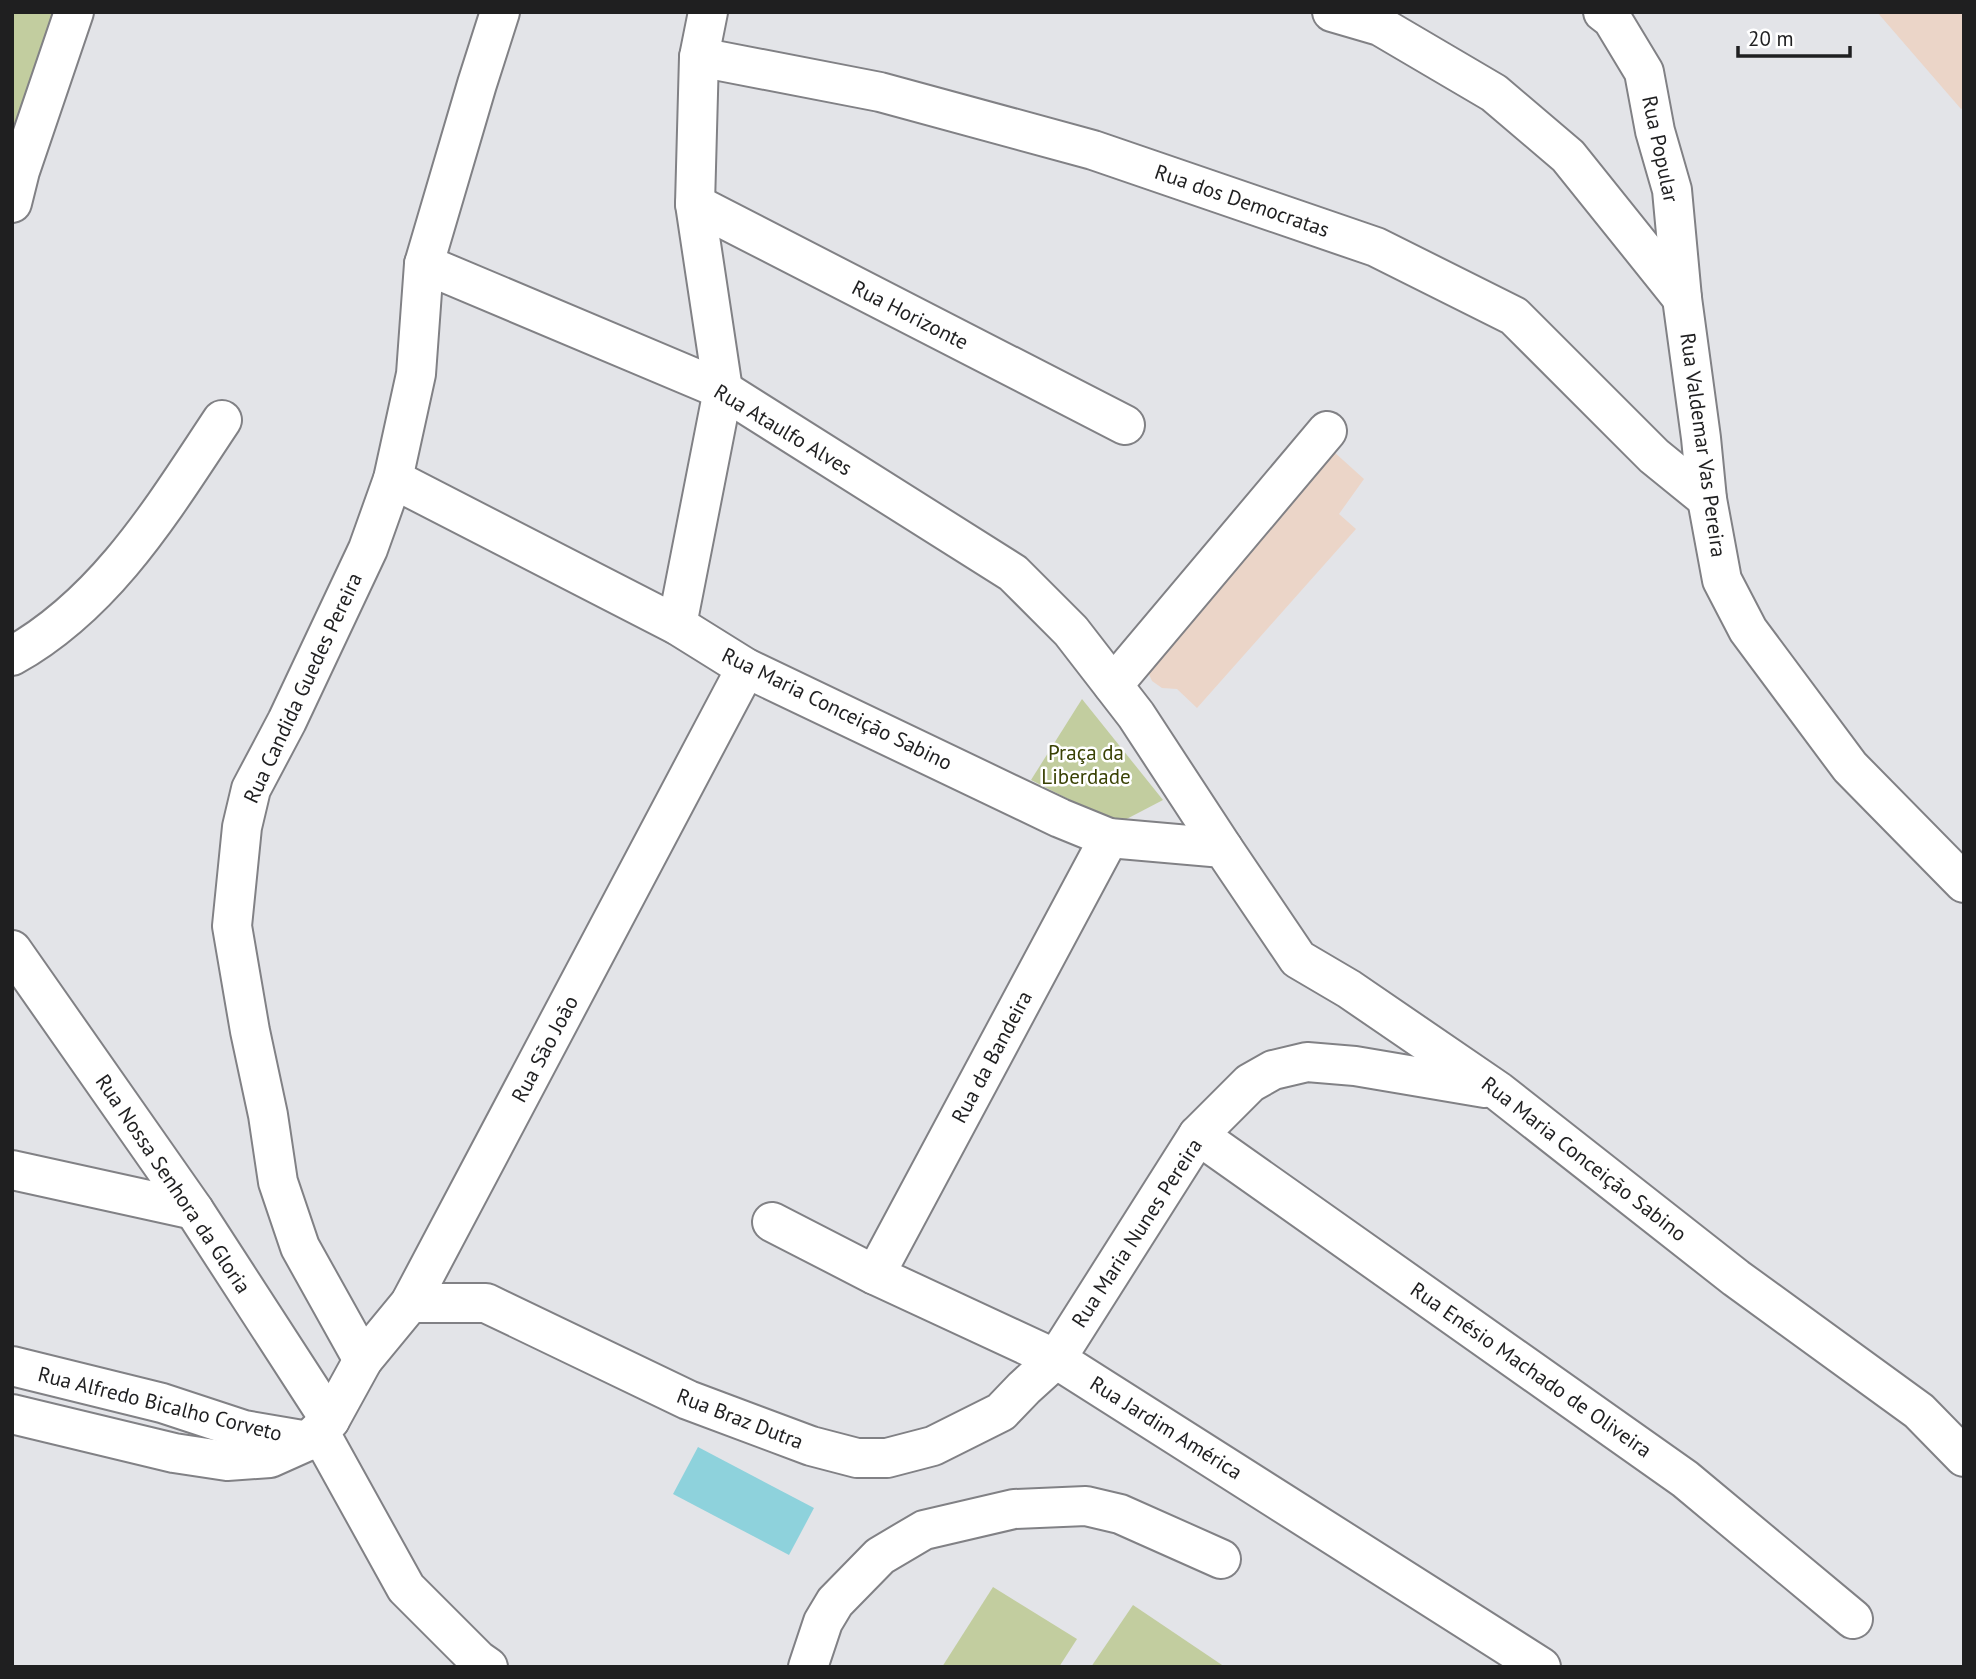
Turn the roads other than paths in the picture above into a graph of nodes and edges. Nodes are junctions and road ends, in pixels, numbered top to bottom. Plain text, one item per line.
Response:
1 (74, 12) edge
2 (500, 12) edge
3 (708, 12) edge
4 (1332, 12) edge
5 (1603, 12) edge
6 (699, 57) junction
7 (15, 179) edge
8 (695, 204) junction
9 (424, 264) junction
10 (1682, 298) junction
11 (723, 390) junction
12 (222, 420) dead end
13 (1125, 425) dead end
14 (1327, 431) dead end
15 (393, 479) junction
16 (1707, 499) junction
17 (1013, 573) joint
18 (677, 625) junction
19 (12, 656) edge
20 (746, 668) junction
21 (1113, 685) junction
22 (1109, 838) junction
23 (1223, 848) junction
24 (1964, 883) edge
25 (12, 950) edge
26 (1498, 1091) junction
27 (1198, 1135) junction
28 (12, 1170) edge
29 (194, 1210) junction
30 (772, 1222) dead end
31 (875, 1275) junction
32 (410, 1303) junction
33 (1056, 1359) junction
34 (363, 1360) junction
35 (12, 1366) edge
36 (12, 1414) edge
37 (319, 1431) junction
38 (1964, 1458) edge
39 (1221, 1559) dead end
40 (1853, 1619) dead end
41 (488, 1667) edge
42 (808, 1667) edge
43 (1541, 1667) edge

1 - 7 street
2 - 9 street, Rua Candida Guedes Pereira
3 - 6 street
4 - 10 street
5 - 10 street, Rua Popular
6 - 8 street
6 - 16 street, Rua dos Democratas
8 - 11 street
8 - 13 street, Rua Horizonte
9 - 11 street, Rua Ataulfo Alves
9 - 15 street, Rua Candida Guedes Pereira
10 - 16 street, Rua Valdemar Vas Pereira
11 - 17 street, Rua Ataulfo Alves
11 - 18 street
12 - 19 street
14 - 21 street
15 - 18 street, Rua Maria Conceição Sabino
15 - 34 street, Rua Candida Guedes Pereira
16 - 24 street, Rua Valdemar Vas Pereira
17 - 21 street, Rua Maria Conceição Sabino
18 - 20 street, Rua Maria Conceição Sabino
20 - 22 street, Rua Maria Conceição Sabino
20 - 32 street, Rua São João
21 - 23 street, Rua Maria Conceição Sabino
22 - 23 street, Rua Maria Conceição Sabino
22 - 31 street, Rua da Bandeira
23 - 26 street, Rua Maria Conceição Sabino
25 - 29 street, Rua Nossa Senhora da Gloria
26 - 27 street, Rua Maria Nunes Pereira
26 - 38 street, Rua Maria Conceição Sabino
27 - 33 street, Rua Maria Nunes Pereira
27 - 40 street, Rua Enésio Machado de Oliveira
28 - 29 street
29 - 37 street, Rua Nossa Senhora da Gloria
30 - 31 street, Rua Jardim América
31 - 33 street, Rua Jardim América
32 - 33 street, Rua Braz Dutra
32 - 34 street, Rua São João
33 - 43 street, Rua Jardim América
34 - 37 street, Rua São João
35 - 37 street, Rua Alfredo Bicalho Corveto
36 - 37 street, Rua Alfredo Bicalho Corveto
37 - 41 street, Rua Nossa Senhora da Gloria
39 - 42 street

